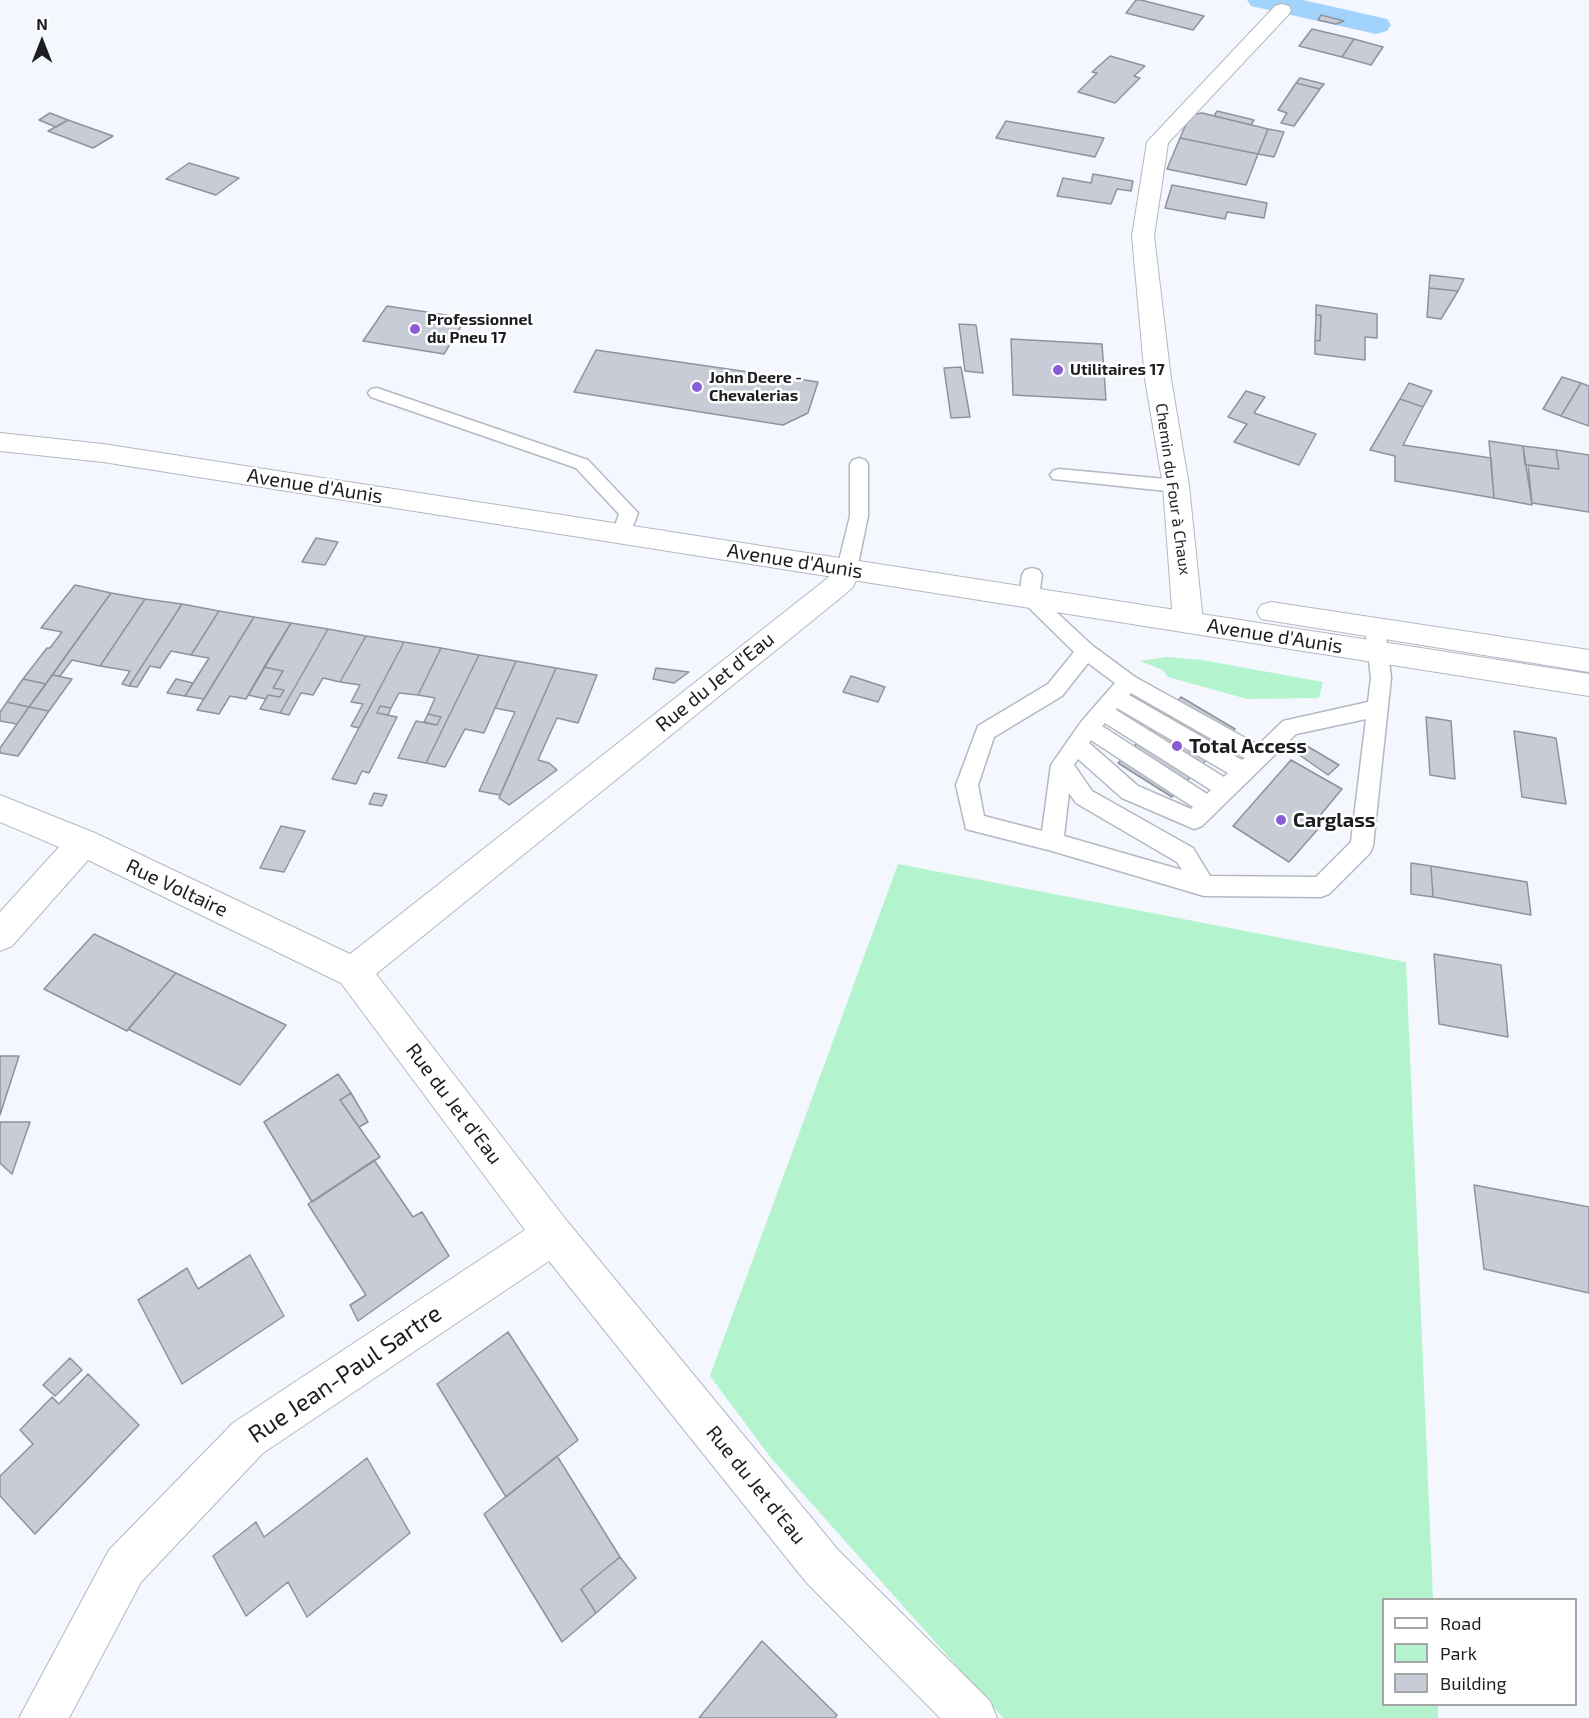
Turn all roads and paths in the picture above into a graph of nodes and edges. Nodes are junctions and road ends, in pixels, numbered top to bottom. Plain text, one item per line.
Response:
1 (1282, 10) dead end
2 (377, 393) dead end
3 (0, 424) edge
4 (0, 442) edge
5 (859, 464) dead end
6 (1059, 475) dead end
7 (1176, 486) junction
8 (625, 524) junction
9 (850, 559) junction
10 (1030, 587) junction
11 (1188, 611) junction
12 (1376, 640) junction
13 (1086, 651) junction
14 (1589, 661) edge
15 (1589, 685) edge
16 (1115, 696) junction
17 (1377, 708) junction
18 (1082, 736) junction
19 (1260, 756) junction
20 (1062, 765) junction
21 (1244, 772) junction
22 (1226, 789) junction
23 (1208, 806) junction
24 (0, 808) edge
25 (1052, 842) junction
26 (83, 843) junction
27 (1204, 886) junction
28 (0, 936) edge
29 (353, 972) junction
30 (553, 1235) junction
31 (43, 1718) edge
32 (974, 1718) edge

1 - 7 street, Chemin du Four à Chaux
2 - 8 lane
3 - 8 street, Avenue d'Aunis
4 - 8 street, Avenue d'Aunis
5 - 9 lane
6 - 7 lane
7 - 11 street, Chemin du Four à Chaux
8 - 9 street, Avenue d'Aunis
9 - 10 street, Avenue d'Aunis
9 - 29 street, Rue du Jet d'Eau
10 - 11 street, Avenue d'Aunis
10 - 13 lane
11 - 12 street, Avenue d'Aunis
12 - 14 street, Avenue d'Aunis
12 - 15 street, Avenue d'Aunis
12 - 17 lane
13 - 16 lane
13 - 25 lane
16 - 18 lane
16 - 19 lane
16 - 21 lane
16 - 22 lane
17 - 19 lane
17 - 27 lane
18 - 20 lane
18 - 23 lane
18 - 23 lane
19 - 21 lane
20 - 25 lane
20 - 27 lane
21 - 22 lane
22 - 23 lane
24 - 26 street, Rue Voltaire
25 - 27 lane
26 - 28 street
26 - 29 street, Rue Voltaire
29 - 30 street, Rue du Jet d'Eau
30 - 31 street, Rue Jean-Paul Sartre
30 - 32 street, Rue du Jet d'Eau

